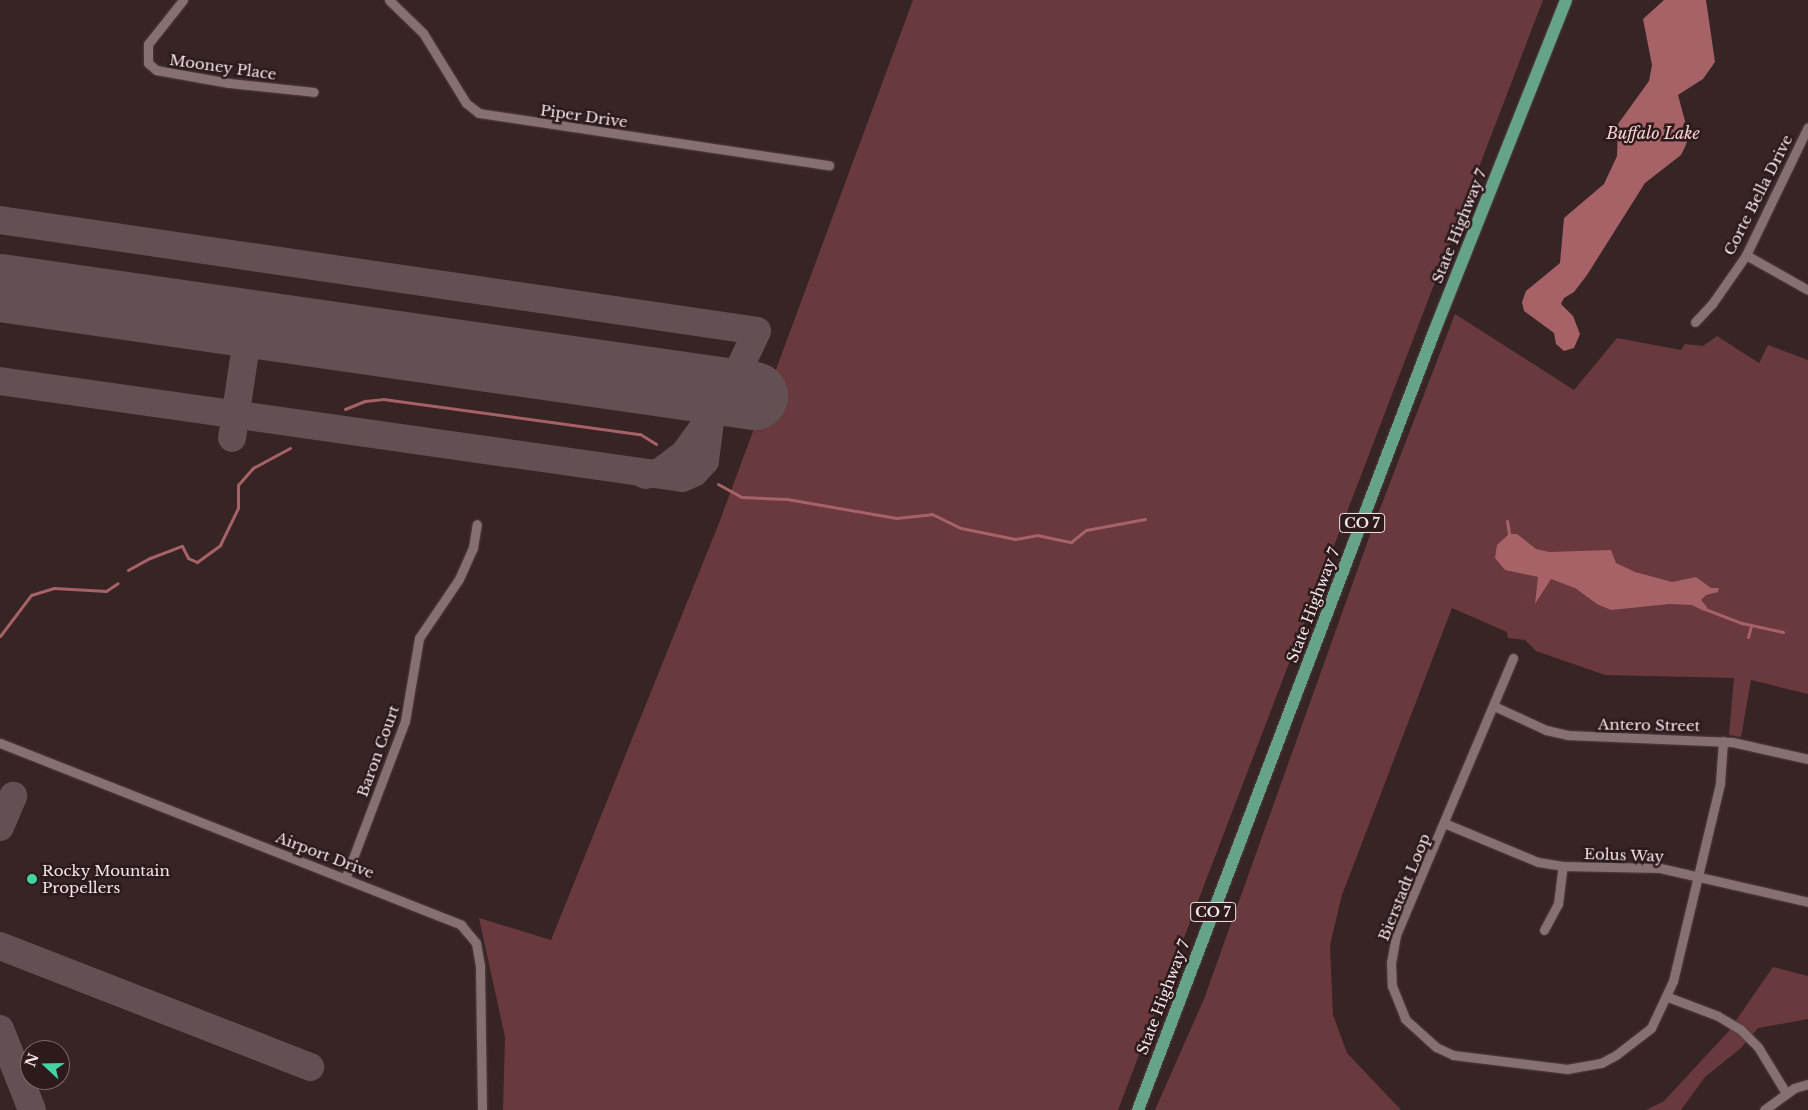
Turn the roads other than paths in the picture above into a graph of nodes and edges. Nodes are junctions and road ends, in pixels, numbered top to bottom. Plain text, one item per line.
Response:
1 (183, 0) edge
2 (389, 0) edge
3 (1566, 0) edge
4 (314, 92) dead end
5 (1808, 127) edge
6 (1804, 146) edge
7 (829, 165) dead end
8 (1746, 255) junction
9 (1808, 290) edge
10 (1694, 322) dead end
11 (477, 524) dead end
12 (1513, 658) dead end
13 (1494, 706) junction
14 (1723, 741) junction
15 (0, 743) edge
16 (1808, 759) edge
17 (1444, 823) junction
18 (1563, 866) junction
19 (1699, 876) junction
20 (345, 879) junction
21 (1808, 902) edge
22 (1544, 930) dead end
23 (1668, 997) junction
24 (1808, 1084) edge
25 (1786, 1093) junction
26 (482, 1110) edge
27 (1138, 1110) edge
28 (1764, 1110) edge

1 - 4 street, Mooney Place
2 - 7 street, Piper Drive
3 - 27 main road, State Highway 7 / CO 7
5 - 6 street, Corte Bella Drive
6 - 8 street, Corte Bella Drive
8 - 9 street
8 - 10 street, Corte Bella Drive
11 - 20 street, Baron Court
12 - 13 street, Bierstadt Loop
13 - 14 street, Antero Street
13 - 17 street, Bierstadt Loop
14 - 16 street, Antero Street
14 - 19 street, Bierstadt Loop
15 - 20 street, Airport Drive
17 - 18 street, Eolus Way
17 - 23 street, Bierstadt Loop
18 - 19 street, Eolus Way
18 - 22 street
19 - 21 street, Eolus Way
19 - 23 street, Bierstadt Loop
20 - 26 street, Airport Drive
23 - 25 street
24 - 25 street
25 - 28 street

